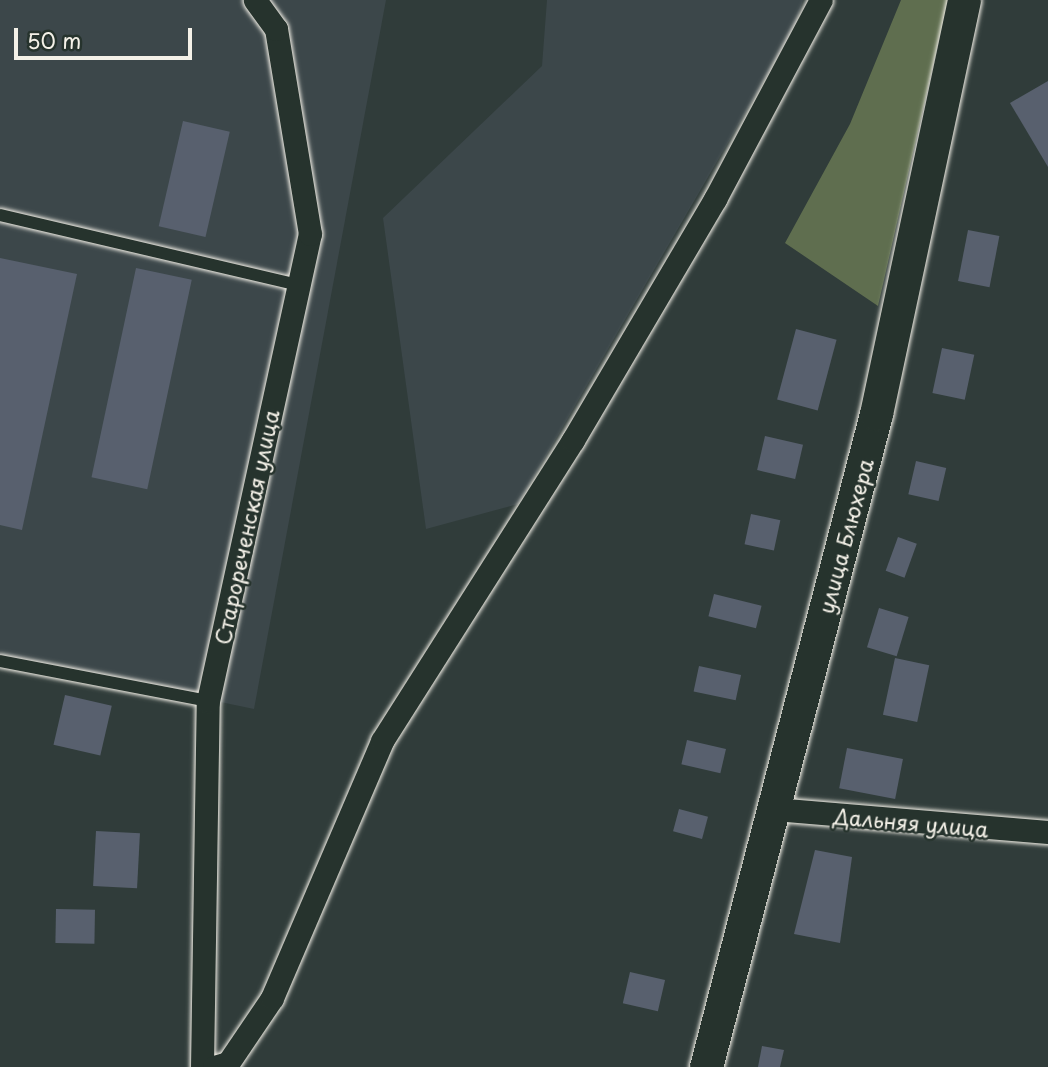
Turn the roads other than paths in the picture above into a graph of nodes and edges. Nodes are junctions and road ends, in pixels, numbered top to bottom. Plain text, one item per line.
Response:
1 (255, 0) edge
2 (821, 0) edge
3 (964, 0) edge
4 (0, 215) edge
5 (299, 285) junction
6 (0, 662) edge
7 (208, 701) junction
8 (774, 809) junction
9 (1048, 832) edge
10 (202, 1067) edge
11 (214, 1067) edge
12 (706, 1067) edge

1 - 5 street, Старореченская улица
2 - 11 street
3 - 8 main road, улица Блюхера
4 - 5 lane
5 - 7 street, Старореченская улица
6 - 7 lane
7 - 10 street, Старореченская улица
8 - 9 street, Дальняя улица
8 - 12 main road, улица Блюхера

